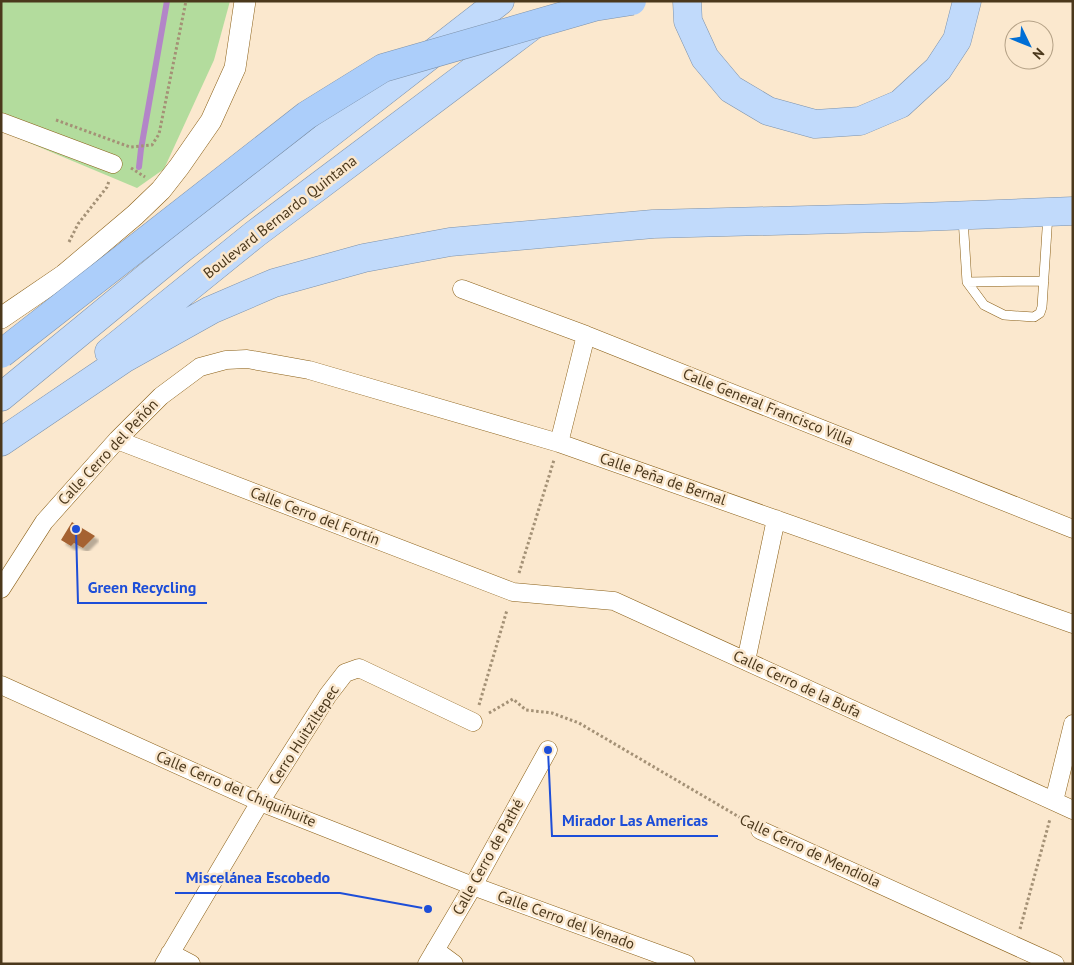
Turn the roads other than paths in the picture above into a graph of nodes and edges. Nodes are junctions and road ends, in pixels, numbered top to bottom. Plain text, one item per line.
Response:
1 (245, 1) edge
2 (500, 1) edge
3 (564, 1) edge
4 (632, 1) edge
5 (687, 1) edge
6 (967, 1) edge
7 (1, 122) edge
8 (121, 165) road end
9 (1060, 212) edge
10 (963, 216) junction
11 (1044, 281) junction
12 (967, 282) junction
13 (462, 289) dead end
14 (1, 318) edge
15 (586, 335) junction
16 (1, 354) edge
17 (247, 359) joint
18 (1, 397) edge
19 (117, 440) junction
20 (1, 441) edge
21 (559, 442) junction
22 (776, 519) junction
23 (1073, 529) edge
24 (1, 589) edge
25 (513, 592) joint
26 (1073, 624) edge
27 (746, 661) junction
28 (1, 685) edge
29 (473, 722) road end
30 (1073, 724) edge
31 (548, 750) dead end
32 (260, 802) junction
33 (1054, 802) junction
34 (1073, 810) edge
35 (760, 830) road end
36 (473, 886) junction
37 (431, 957) edge
38 (167, 959) edge
39 (191, 964) edge
40 (454, 964) edge
41 (686, 964) edge
42 (1055, 964) edge

1 - 14 street
2 - 18 main road
3 - 20 main road, Boulevard Bernardo Quintana
4 - 16 highway, bridge
5 - 6 main road
7 - 8 street
9 - 10 main road
9 - 11 lane
10 - 12 lane
10 - 20 main road
11 - 12 lane
11 - 12 lane
13 - 15 street, Calle General Francisco Villa
15 - 21 street
15 - 23 street, Calle General Francisco Villa
17 - 19 street, Calle Cerro del Peñón
17 - 21 street, Calle Peña de Bernal
19 - 24 street, Calle Cerro del Peñón
19 - 25 street, Calle Cerro del Fortín
21 - 22 street, Calle Peña de Bernal
22 - 26 street, Calle Peña de Bernal
22 - 27 street
25 - 27 street, Calle Cerro de la Bufa
27 - 33 street, Calle Cerro de la Bufa
28 - 32 street, Calle Cerro del Chiquihuite
29 - 32 street, Cerro Huitziltepec
30 - 33 street
31 - 36 street, Calle Cerro de Pathé
32 - 36 street, Calle Cerro del Chiquihuite
32 - 38 street, Cerro Huitziltepec
33 - 34 street, Calle Cerro de la Bufa
35 - 42 street, Calle Cerro de Mendiola
36 - 37 street, Calle Cerro de Pathé
36 - 41 street, Calle Cerro del Venado
37 - 40 street
38 - 39 street

